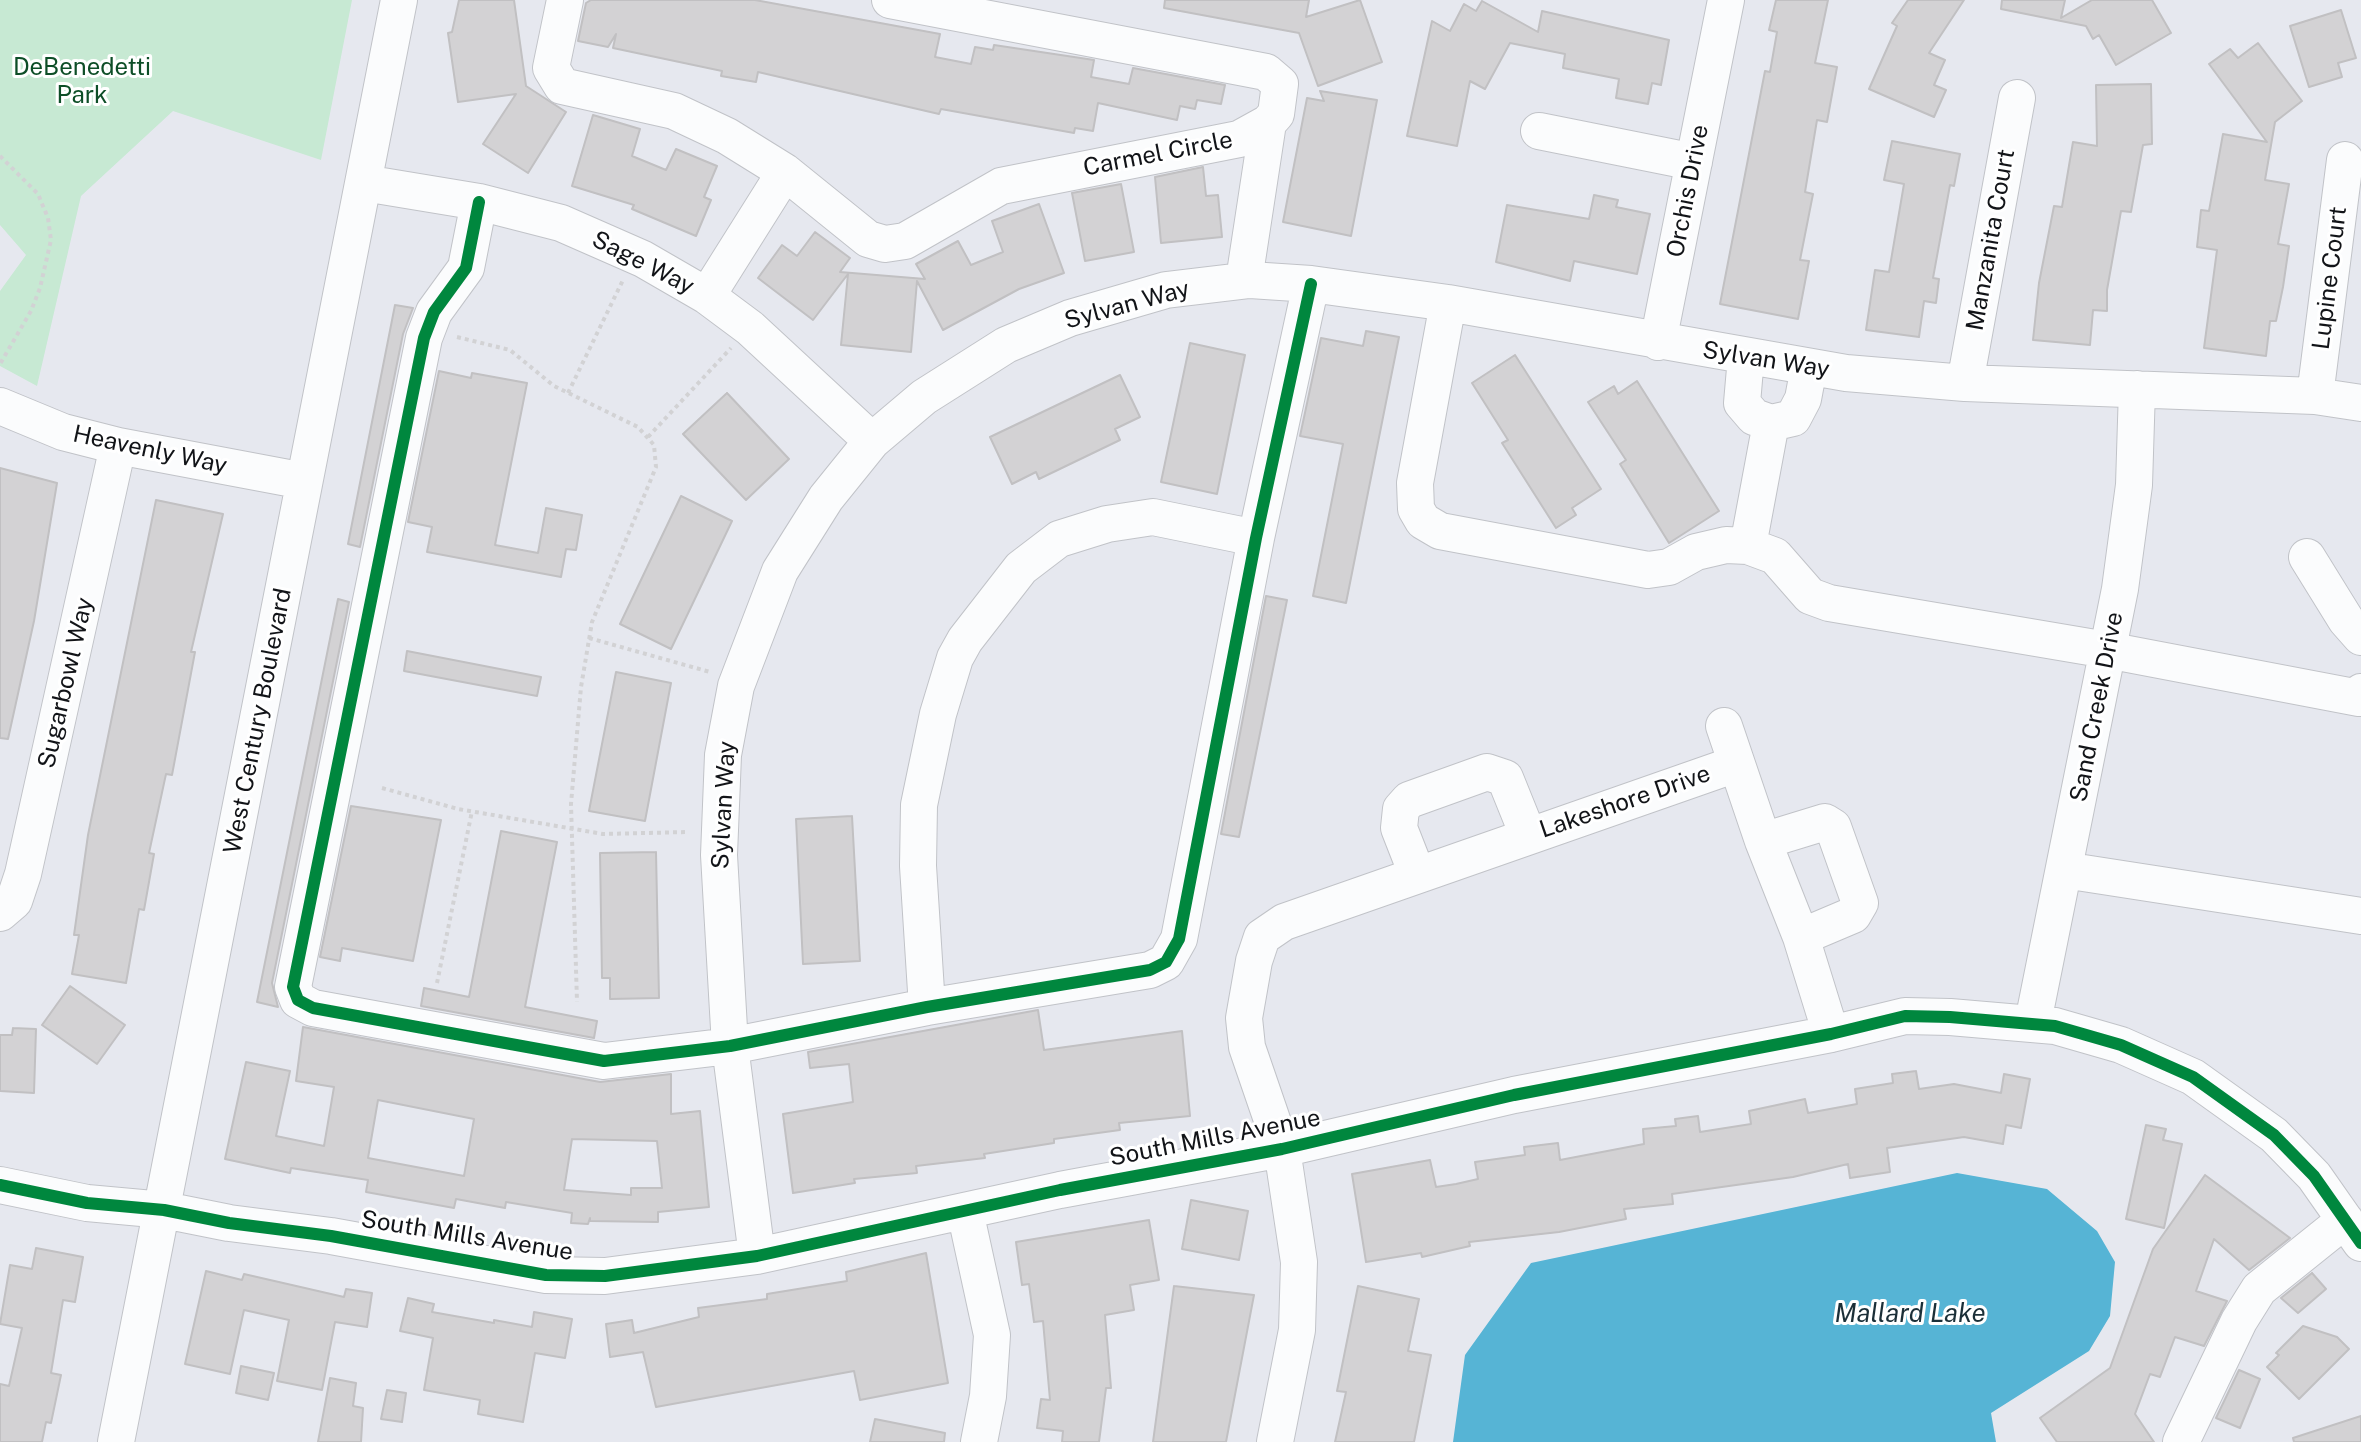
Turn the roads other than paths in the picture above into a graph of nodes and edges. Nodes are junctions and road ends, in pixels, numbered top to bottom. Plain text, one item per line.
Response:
1 (399, 0) edge
2 (565, 0) edge
3 (890, 0) edge
4 (1726, 0) edge
5 (2017, 98) dead end
6 (1268, 123) junction
7 (1539, 131) dead end
8 (2345, 160) dead end
9 (1694, 162) junction
10 (785, 172) junction
11 (364, 183) junction
12 (479, 202) junction
13 (1244, 280) junction
14 (1311, 284) junction
15 (707, 296) junction
16 (1448, 303) junction
17 (1658, 342) junction
18 (1746, 357) junction
19 (1809, 367) junction
20 (1965, 383) junction
21 (2137, 389) junction
22 (2315, 396) junction
23 (2361, 403) edge
24 (0, 406) edge
25 (1771, 423) junction
26 (872, 441) junction
27 (118, 446) junction
28 (304, 481) junction
29 (1256, 538) junction
30 (1748, 546) junction
31 (2307, 557) dead end
32 (2361, 637) edge
33 (2107, 650) junction
34 (2361, 692) edge
35 (1724, 726) dead end
36 (1736, 764) junction
37 (1528, 835) junction
38 (1763, 841) junction
39 (2064, 870) junction
40 (1417, 874) junction
41 (0, 913) edge
42 (2361, 916) edge
43 (1801, 937) junction
44 (927, 1007) junction
45 (2033, 1022) junction
46 (1831, 1034) junction
47 (730, 1046) junction
48 (1282, 1149) junction
49 (0, 1185) edge
50 (164, 1210) junction
51 (965, 1211) junction
52 (2353, 1232) edge
53 (757, 1256) junction
54 (116, 1442) edge
55 (979, 1442) edge
56 (1275, 1442) edge
57 (2181, 1442) edge

1 - 11 street, West Century Boulevard
2 - 10 street, Carmel Circle
3 - 6 street
4 - 9 street, Orchis Drive
5 - 20 street, Manzanita Court
6 - 10 street, Carmel Circle
6 - 13 street
7 - 9 street
8 - 22 street, Lupine Court
9 - 17 street, Orchis Drive
10 - 15 street
11 - 12 street, Sage Way
11 - 28 street, West Century Boulevard
12 - 15 street, Sage Way
12 - 47 street
13 - 14 street, Sylvan Way
13 - 26 street, Sylvan Way
14 - 16 street, Sylvan Way
14 - 29 street
15 - 26 street, Sage Way
16 - 17 street, Sylvan Way
16 - 30 street
17 - 18 street, Sylvan Way
18 - 19 street, Sylvan Way
18 - 25 street
19 - 20 street, Sylvan Way
19 - 25 street
20 - 21 street, Sylvan Way
21 - 22 street, Sylvan Way
21 - 33 street, Sand Creek Drive
22 - 23 street, Sylvan Way
24 - 27 street, Heavenly Way
25 - 30 street
26 - 47 street, Sylvan Way
27 - 28 street, Heavenly Way
27 - 41 street, Sugarbowl Way
28 - 50 street, West Century Boulevard
29 - 44 street
29 - 44 street
30 - 33 street
31 - 32 street
33 - 34 street
33 - 39 street, Sand Creek Drive
35 - 36 street
36 - 37 street, Lakeshore Drive
36 - 38 street, Lakeshore Drive
37 - 40 street, Lakeshore Drive
37 - 40 street, Lakeshore Drive
38 - 43 street, Lakeshore Drive
38 - 43 street
39 - 42 street
39 - 45 street, Sand Creek Drive
40 - 48 street, Lakeshore Drive
43 - 46 street, Lakeshore Drive
44 - 47 street
45 - 46 street, South Mills Avenue
45 - 52 street, South Mills Avenue
46 - 48 street, South Mills Avenue
47 - 53 street, Sylvan Way
48 - 51 street, South Mills Avenue
48 - 56 street, Lakeshore Drive
49 - 50 street, South Mills Avenue
50 - 53 street, South Mills Avenue
50 - 54 street, West Century Boulevard
51 - 53 street, South Mills Avenue
51 - 55 street
52 - 57 street

